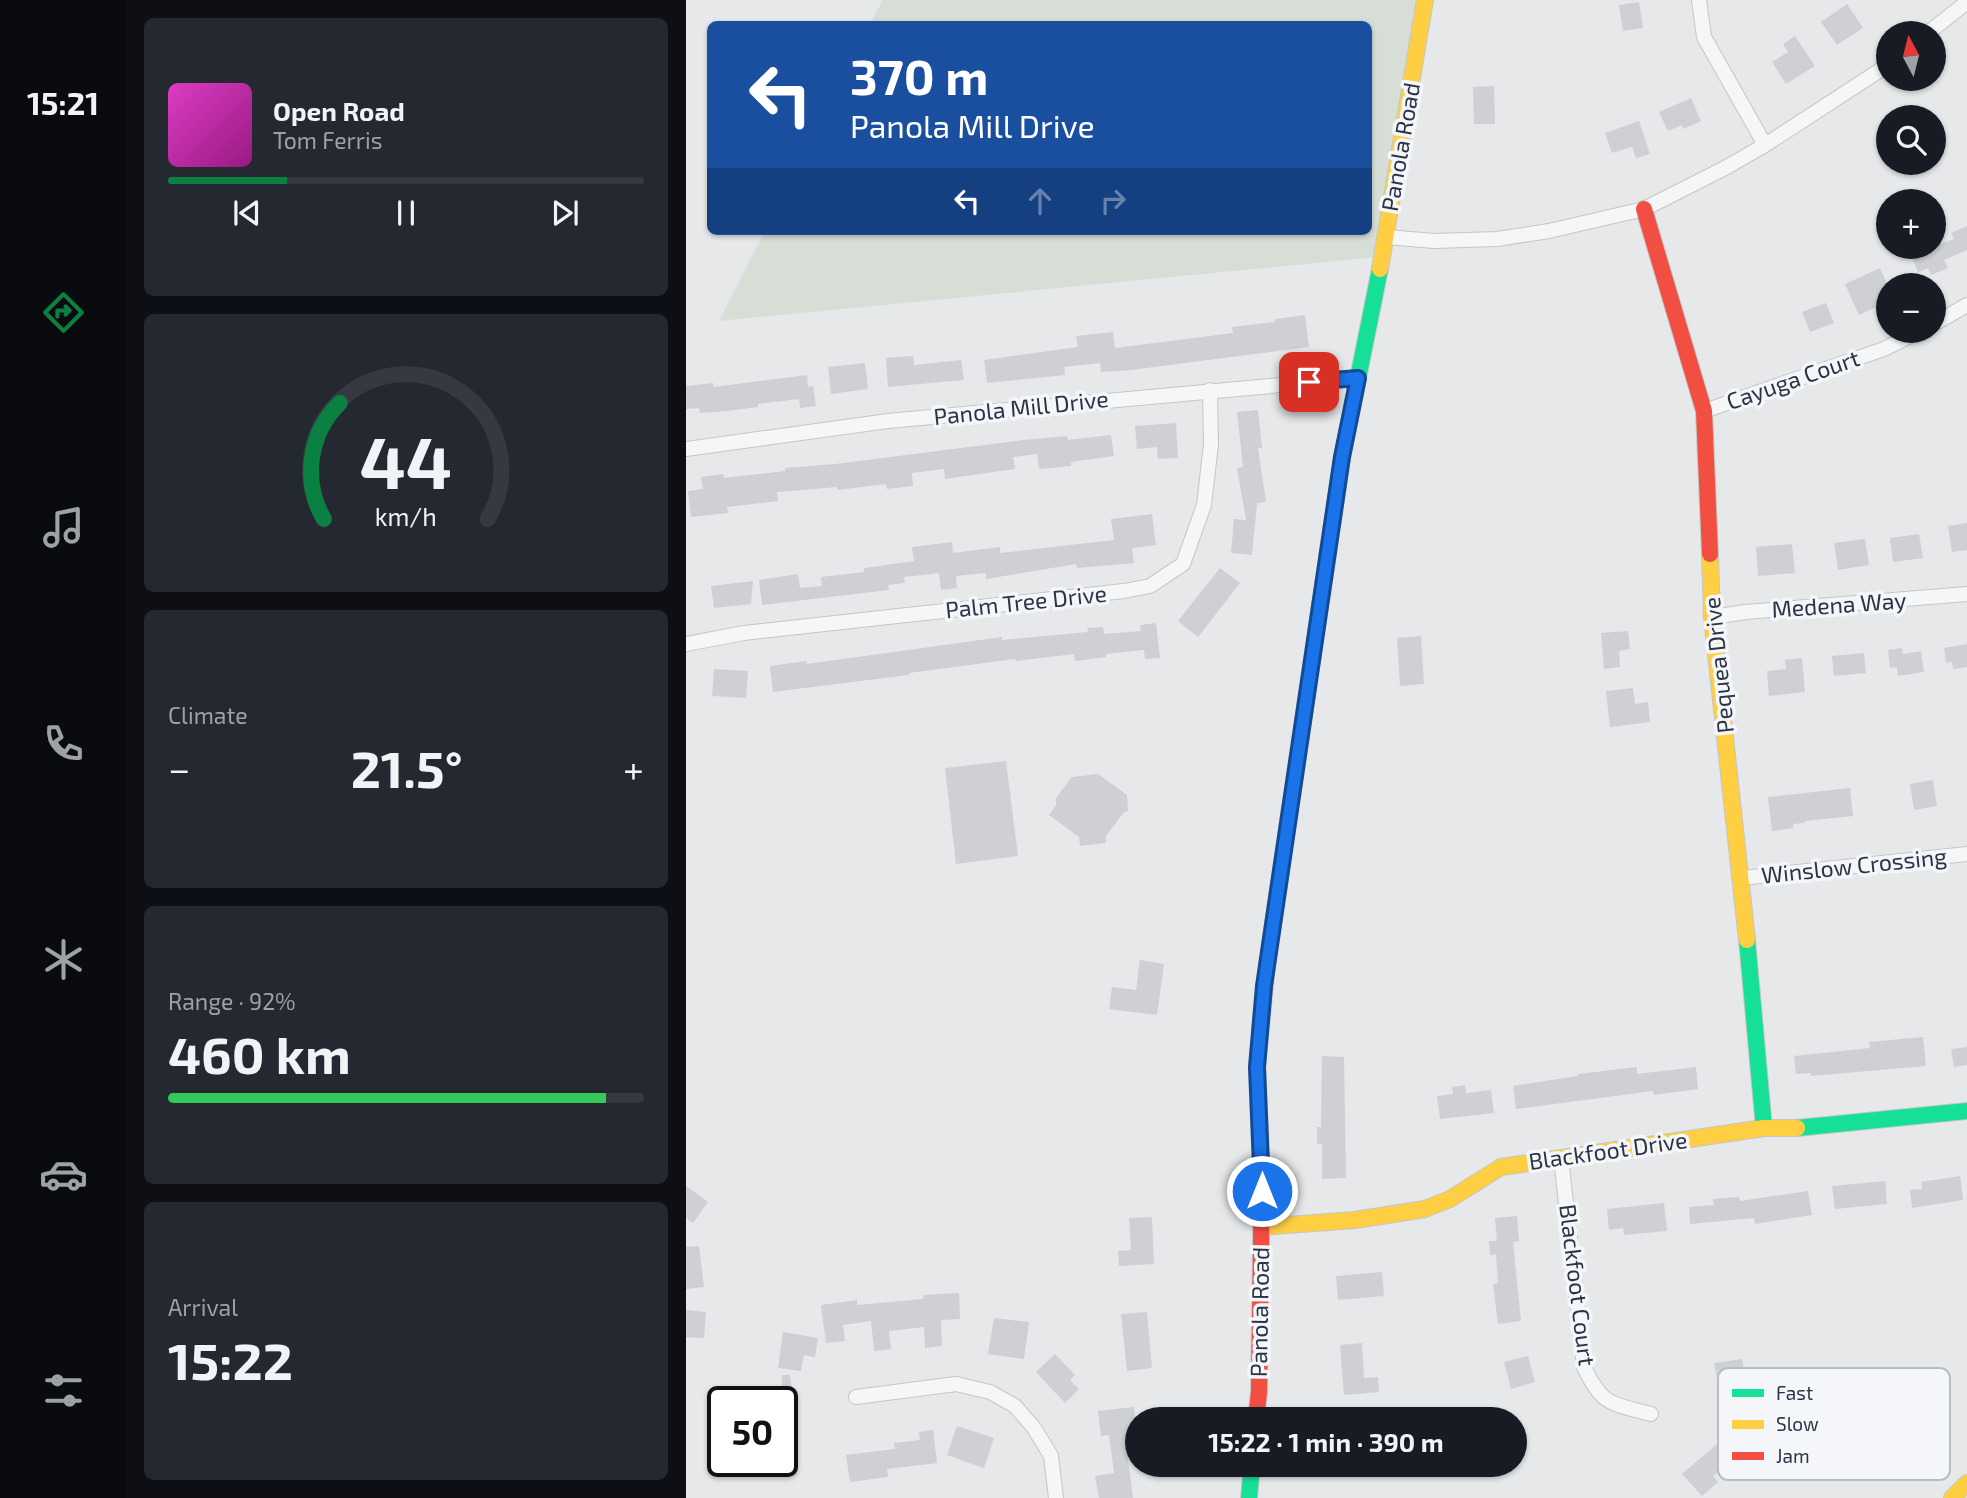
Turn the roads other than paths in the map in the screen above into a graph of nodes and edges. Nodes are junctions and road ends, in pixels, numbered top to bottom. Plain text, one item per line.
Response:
1 (1425, 0) edge
2 (1699, 0) edge
3 (1967, 2) edge
4 (1943, 21) edge
5 (1876, 73) edge
6 (1765, 145) junction
7 (1644, 209) junction
8 (1386, 237) junction
9 (1967, 305) edge
10 (1946, 317) edge
11 (1896, 343) edge
12 (1358, 378) junction
13 (1210, 390) junction
14 (1704, 411) junction
15 (686, 449) edge
16 (1967, 594) edge
17 (1712, 617) junction
18 (686, 644) edge
19 (1967, 855) edge
20 (1742, 878) junction
21 (1967, 1111) edge
22 (1764, 1128) junction
23 (1561, 1158) junction
24 (1261, 1227) junction
25 (856, 1397) dead end
26 (1257, 1407) edge
27 (1651, 1414) dead end
28 (1251, 1477) edge
29 (1967, 1483) edge
30 (1056, 1498) edge
31 (1249, 1498) edge
32 (1952, 1498) edge

1 - 8 street, Panola Road
2 - 6 street
3 - 4 street
5 - 6 street
6 - 7 street
7 - 8 street
7 - 14 street, Pequea Drive
8 - 12 street, Panola Road
9 - 10 street
11 - 14 street, Cayuga Court
12 - 13 street, Panola Mill Drive
12 - 24 street, Panola Road
13 - 15 street, Panola Mill Drive
13 - 18 street, Palm Tree Drive
14 - 17 street, Pequea Drive
16 - 17 street, Medena Way
17 - 20 street, Pequea Drive
19 - 20 street, Winslow Crossing
20 - 22 street, Pequea Drive
21 - 22 street, Blackfoot Drive
22 - 23 street, Blackfoot Drive
23 - 24 street, Blackfoot Drive
23 - 27 street, Blackfoot Court
24 - 26 street, Panola Road
25 - 30 street
28 - 31 street
29 - 32 street

